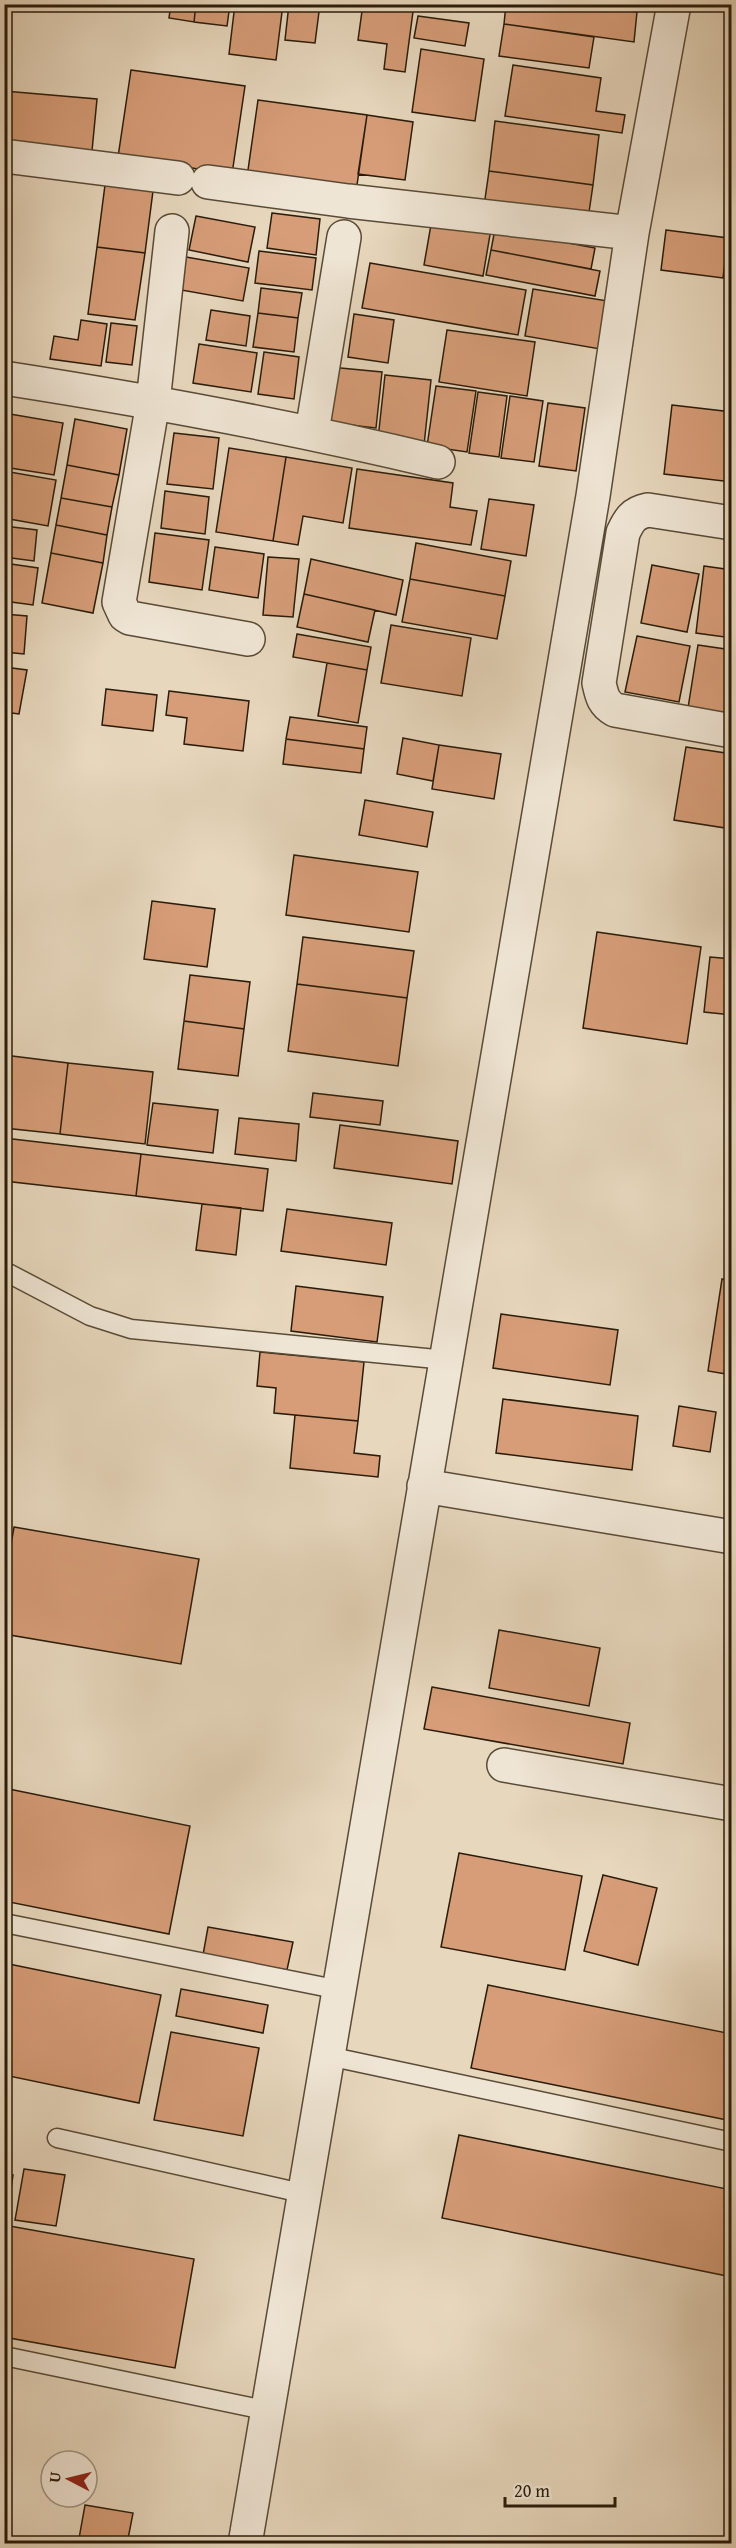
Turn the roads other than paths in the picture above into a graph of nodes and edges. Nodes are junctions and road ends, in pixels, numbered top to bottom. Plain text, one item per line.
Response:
1 (674, 4) edge
2 (4, 156) edge
3 (172, 231) dead end
4 (632, 232) junction
5 (344, 237) dead end
6 (4, 378) edge
7 (153, 402) junction
8 (312, 432) junction
9 (438, 462) dead end
10 (732, 523) edge
11 (248, 639) dead end
12 (732, 730) edge
13 (8, 1273) dead end
14 (446, 1360) junction
15 (424, 1486) junction
16 (732, 1537) edge
17 (504, 1765) dead end
18 (732, 1804) edge
19 (4, 1923) edge
20 (340, 1990) junction
21 (328, 2056) junction
22 (57, 2138) dead end
23 (732, 2142) edge
24 (306, 2194) junction
25 (4, 2356) edge
26 (269, 2411) junction
27 (245, 2544) edge

1 - 4 street
2 - 4 street
3 - 7 street
4 - 14 street
5 - 8 street
6 - 7 street
7 - 8 street
7 - 11 street
8 - 9 street
10 - 12 street
13 - 14 lane
14 - 15 street
15 - 16 street
15 - 20 street
17 - 18 street
19 - 20 lane
20 - 21 street
21 - 23 lane
21 - 24 street
22 - 24 lane
24 - 26 street
25 - 26 lane
26 - 27 street

